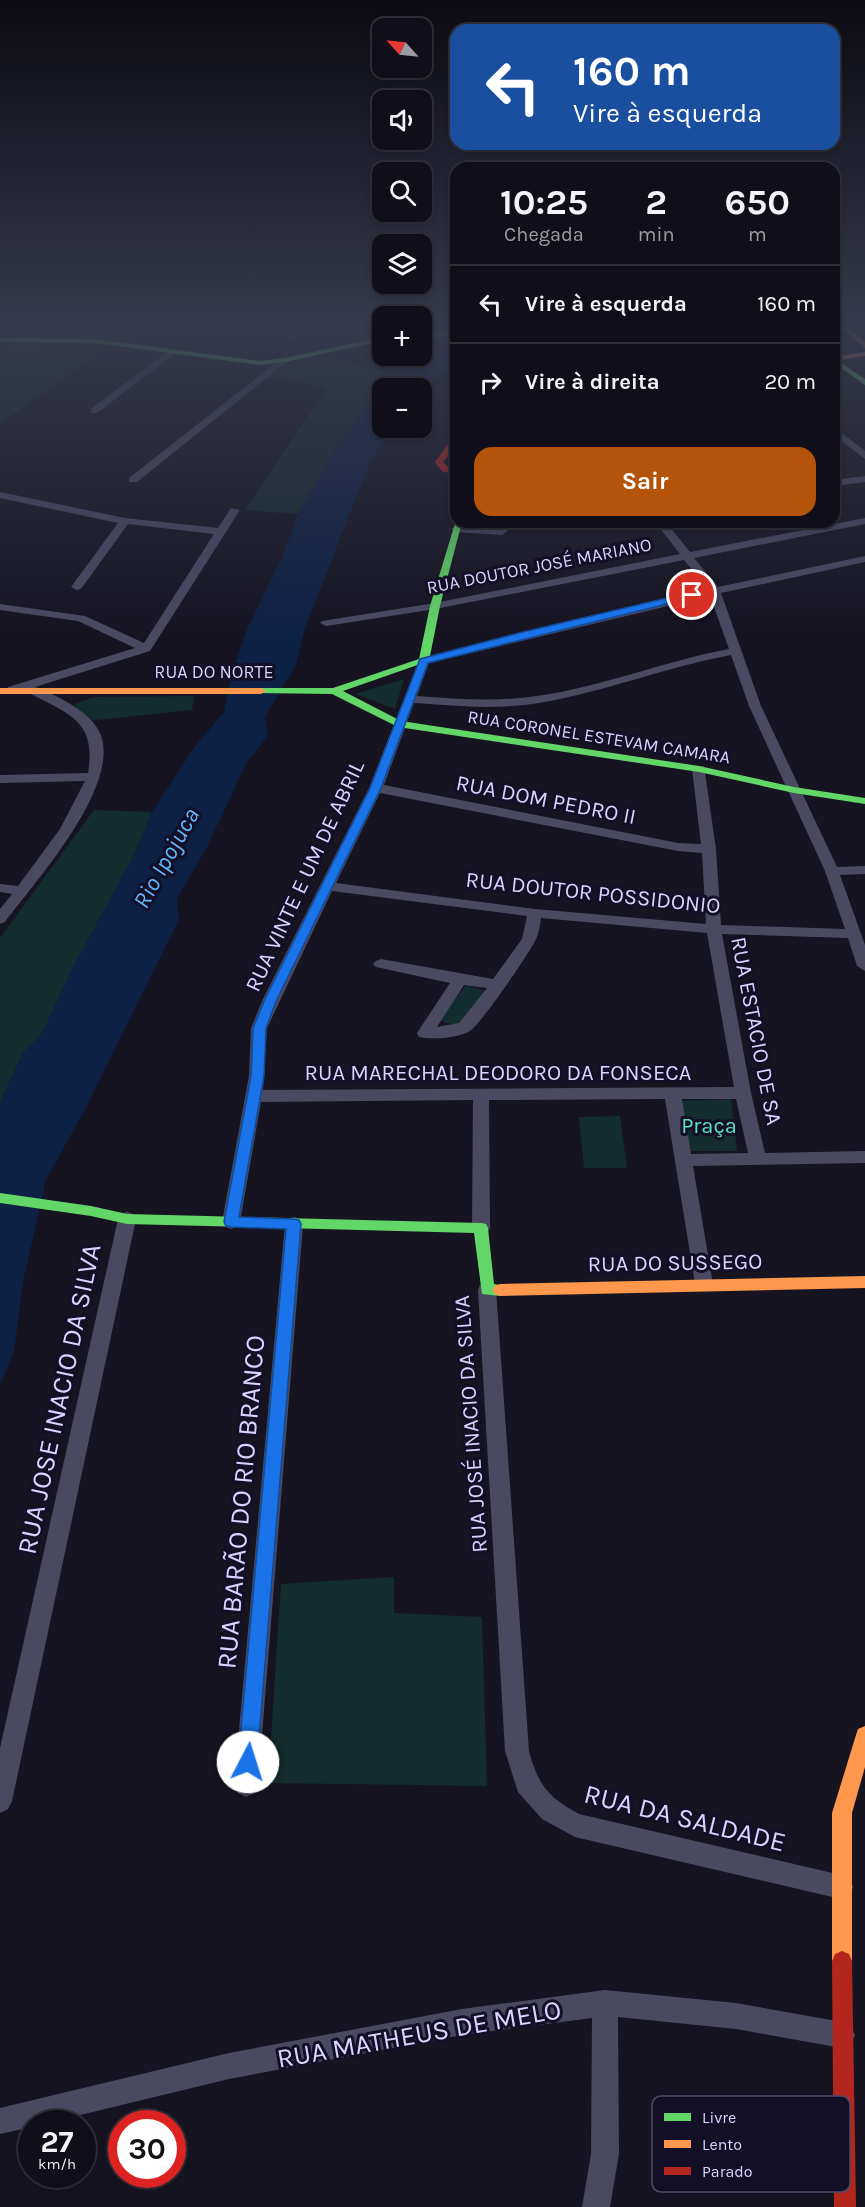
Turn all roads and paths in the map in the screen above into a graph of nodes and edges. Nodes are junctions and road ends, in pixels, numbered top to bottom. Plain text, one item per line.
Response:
1 (196, 430) edge
2 (840, 435) edge
3 (450, 447) edge
4 (865, 456) edge
5 (450, 471) edge
6 (865, 479) edge
7 (133, 480) dead end
8 (840, 481) edge
9 (0, 495) edge
10 (235, 510) dead end
11 (125, 521) junction
12 (840, 521) edge
13 (865, 521) edge
14 (456, 528) edge
15 (476, 528) edge
16 (507, 528) edge
17 (664, 528) edge
18 (806, 528) edge
19 (220, 531) junction
20 (684, 555) junction
21 (865, 559) edge
22 (77, 586) dead end
23 (714, 590) junction
24 (435, 606) junction
25 (0, 607) edge
26 (326, 623) dead end
27 (146, 648) junction
28 (736, 651) junction
29 (423, 661) junction
30 (33, 690) junction
31 (6, 691) edge
32 (334, 691) junction
33 (409, 699) junction
34 (398, 724) junction
35 (699, 769) junction
36 (95, 777) junction
37 (0, 778) edge
38 (376, 788) junction
39 (794, 790) junction
40 (865, 801) edge
41 (709, 849) junction
42 (865, 870) edge
43 (832, 871) junction
44 (328, 886) junction
45 (0, 888) edge
46 (20, 891) junction
47 (535, 913) junction
48 (0, 919) edge
49 (714, 928) junction
50 (854, 934) junction
51 (864, 959) edge
52 (381, 964) dead end
53 (460, 981) junction
54 (498, 985) junction
55 (743, 1094) junction
56 (481, 1095) junction
57 (673, 1095) junction
58 (254, 1096) junction
59 (865, 1157) edge
60 (758, 1159) junction
61 (684, 1160) junction
62 (0, 1198) edge
63 (127, 1220) junction
64 (231, 1222) junction
65 (294, 1224) junction
66 (481, 1228) junction
67 (865, 1282) edge
68 (704, 1284) junction
69 (487, 1290) junction
70 (865, 1735) edge
71 (516, 1751) joint
72 (246, 1785) dead end
73 (0, 1801) edge
74 (841, 1887) junction
75 (605, 2003) junction
76 (842, 2035) junction
77 (843, 2096) edge
78 (0, 2121) edge
79 (845, 2192) edge
80 (596, 2207) edge
81 (845, 2207) edge

1 - 7 street
2 - 4 street
3 - 5 main road
6 - 8 street
9 - 11 street
10 - 19 street
11 - 19 street
11 - 22 street
12 - 13 street, RUA DOUTOR JOSÉ MARIANO
14 - 24 main road
15 - 16 street
17 - 20 street
18 - 20 street, RUA DOUTOR JOSÉ MARIANO
19 - 27 street
20 - 23 street
20 - 24 street, RUA DOUTOR JOSÉ MARIANO
21 - 23 street
23 - 28 street
23 - 29 street
24 - 26 street, RUA DOUTOR JOSÉ MARIANO
24 - 29 main road
25 - 27 street
27 - 31 street
28 - 33 street
28 - 39 street
29 - 32 main road, RUA DO NORTE
29 - 33 street, RUA VINTE E UM DE ABRIL
30 - 31 main road, RUA DO NORTE
30 - 32 main road, RUA DO NORTE
30 - 36 street
32 - 34 main road, RUA CORONEL ESTEVAM CAMARA
33 - 34 street, RUA VINTE E UM DE ABRIL
34 - 35 main road, RUA CORONEL ESTEVAM CAMARA
34 - 38 street, RUA VINTE E UM DE ABRIL
35 - 39 main road, RUA CORONEL ESTEVAM CAMARA
35 - 41 street, RUA ESTACIO DE SA
36 - 37 street
36 - 46 street
38 - 41 street, RUA DOM PEDRO II
38 - 44 street, RUA VINTE E UM DE ABRIL
39 - 40 main road, RUA CORONEL ESTEVAM CAMARA
39 - 43 street
41 - 49 street, RUA ESTACIO DE SA
42 - 43 street
43 - 50 street
44 - 47 street, RUA DOUTOR POSSIDONIO
44 - 58 street, RUA VINTE E UM DE ABRIL
45 - 46 street
46 - 48 street
47 - 49 street, RUA DOUTOR POSSIDONIO
47 - 54 street
49 - 50 street, RUA DOUTOR POSSIDONIO
49 - 55 street, RUA ESTACIO DE SA
50 - 51 street
52 - 53 street
53 - 54 street
53 - 54 street
55 - 57 street, RUA MARECHAL DEODORO DA FONSECA
55 - 60 street, RUA ESTACIO DE SA
56 - 57 street, RUA MARECHAL DEODORO DA FONSECA
56 - 58 street, RUA MARECHAL DEODORO DA FONSECA
56 - 66 street, RUA JOSÉ INACIO DA SILVA
57 - 61 street
58 - 64 street, RUA VINTE E UM DE ABRIL
59 - 60 street
60 - 61 street
61 - 68 street
62 - 63 main road
63 - 64 main road
63 - 73 street, RUA JOSE INACIO DA SILVA
64 - 65 main road
65 - 66 main road
65 - 72 street, RUA BARÃO DO RIO BRANCO
66 - 69 main road, RUA JOSÉ INACIO DA SILVA
67 - 68 main road, RUA DO SUSSEGO
68 - 69 main road, RUA DO SUSSEGO
69 - 71 street, RUA JOSÉ INACIO DA SILVA
70 - 74 main road
71 - 74 street, RUA DA SALDADE
74 - 76 main road
75 - 76 street, RUA MATHEUS DE MELO
75 - 78 street, RUA MATHEUS DE MELO
75 - 80 street
76 - 77 main road
79 - 81 main road

